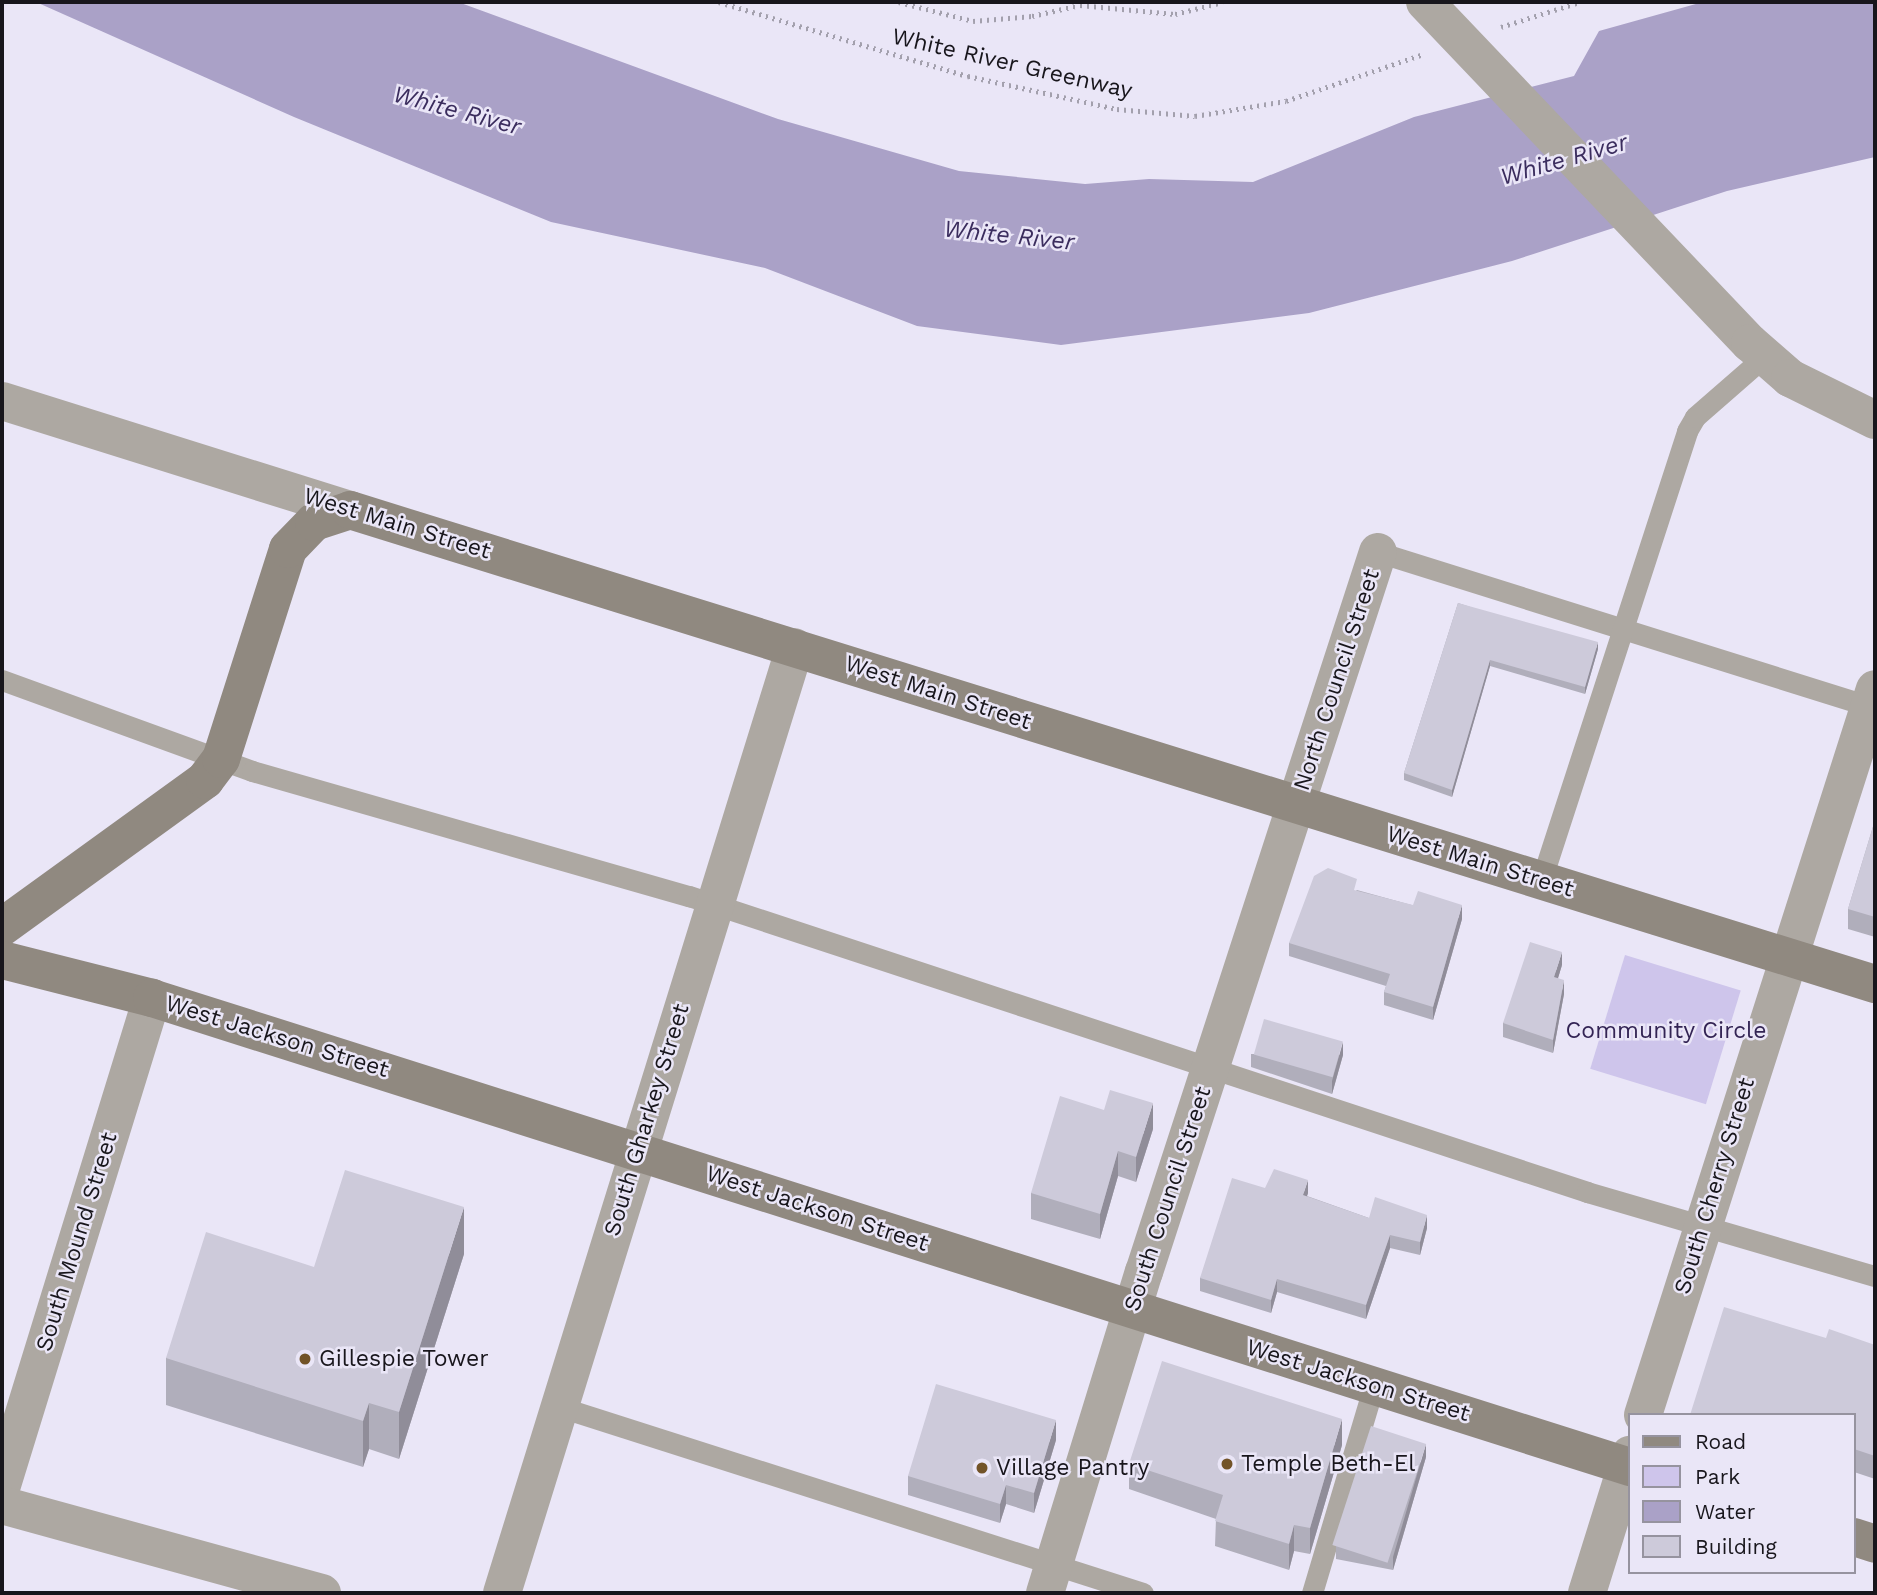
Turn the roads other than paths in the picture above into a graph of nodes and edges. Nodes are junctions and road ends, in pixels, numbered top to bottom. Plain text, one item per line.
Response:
1 (1426, 2) edge
2 (1757, 350) junction
3 (2, 401) edge
4 (1875, 420) edge
5 (350, 510) junction
6 (1378, 552) joint
7 (1624, 628) junction
8 (795, 647) junction
9 (2, 680) edge
10 (1873, 701) edge
11 (221, 759) junction
12 (1297, 807) junction
13 (1541, 881) junction
14 (715, 904) junction
15 (2, 927) edge
16 (1790, 958) junction
17 (2, 960) edge
18 (1875, 984) edge
19 (152, 998) junction
20 (1210, 1067) junction
21 (637, 1151) junction
22 (1703, 1225) junction
23 (1875, 1276) edge
24 (1132, 1311) junction
25 (1374, 1385) junction
26 (557, 1406) junction
27 (1644, 1413) edge
28 (1629, 1462) edge
29 (2, 1485) edge
30 (2, 1505) edge
31 (1856, 1539) edge
32 (1875, 1544) edge
33 (1050, 1579) edge
34 (322, 1593) edge
35 (502, 1593) edge
36 (1143, 1593) edge
37 (1312, 1593) edge
38 (1587, 1593) edge

1 - 2 street
2 - 4 street
2 - 7 lane
3 - 5 street, West Main Street
5 - 8 main road, West Main Street
5 - 11 main road
6 - 7 lane
6 - 12 street, North Council Street
7 - 10 lane
7 - 13 lane
8 - 12 main road, West Main Street
8 - 14 street, South Gharkey Street
9 - 11 lane
10 - 16 street, South Cherry Street
11 - 14 lane
11 - 15 main road
12 - 13 main road, West Main Street
12 - 20 street, South Council Street
13 - 16 main road, West Main Street
14 - 20 lane
14 - 21 street, South Gharkey Street
16 - 18 main road, West Main Street
16 - 22 street, South Cherry Street
17 - 19 main road, West Jackson Street
19 - 21 main road, West Jackson Street
19 - 29 street, South Mound Street
20 - 22 lane
20 - 24 street, South Council Street
21 - 24 main road, West Jackson Street
21 - 26 street, South Gharkey Street
22 - 23 lane
22 - 27 street, South Cherry Street
24 - 25 main road, West Jackson Street
24 - 33 street, South Council Street
25 - 28 main road, West Jackson Street
25 - 37 lane
26 - 33 lane
26 - 35 street, South Gharkey Street
28 - 38 street
30 - 34 street
31 - 32 main road
33 - 36 lane

